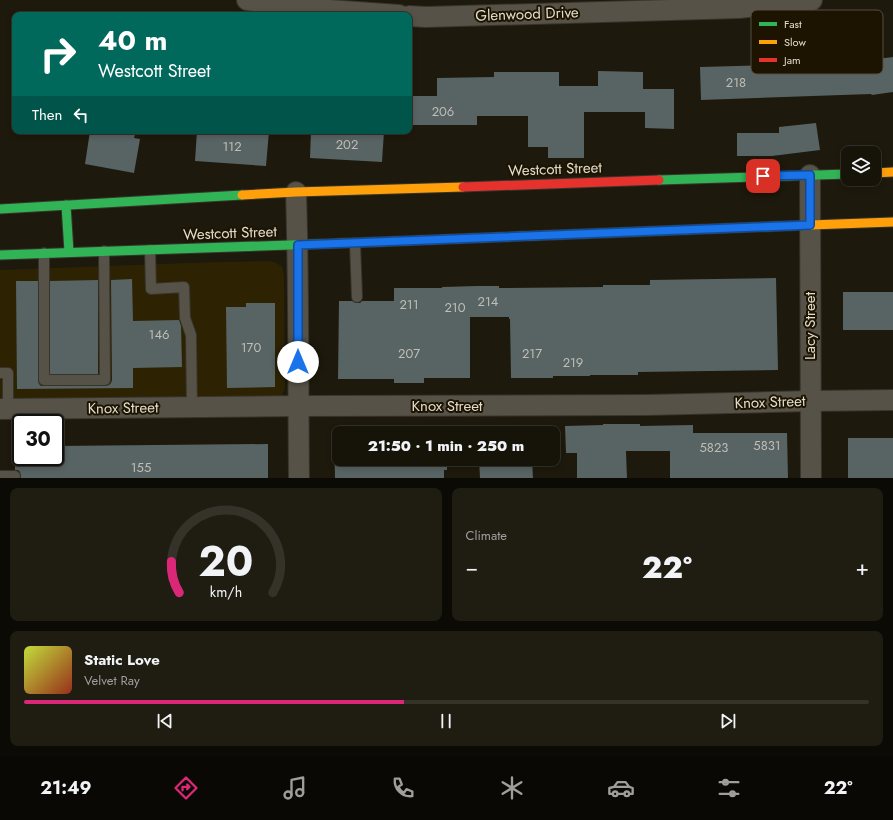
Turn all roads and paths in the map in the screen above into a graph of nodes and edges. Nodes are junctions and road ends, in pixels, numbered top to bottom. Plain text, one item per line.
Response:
1 (247, 0) edge
2 (812, 0) edge
3 (357, 12) edge
4 (412, 16) edge
5 (893, 172) edge
6 (881, 173) edge
7 (841, 174) edge
8 (810, 175) junction
9 (296, 192) junction
10 (66, 206) junction
11 (0, 210) edge
12 (893, 222) edge
13 (810, 225) junction
14 (355, 243) junction
15 (298, 245) junction
16 (150, 250) junction
17 (104, 251) junction
18 (69, 252) junction
19 (44, 253) junction
20 (0, 255) edge
21 (357, 297) dead end
22 (0, 373) edge
23 (893, 400) edge
24 (810, 401) junction
25 (298, 406) junction
26 (192, 407) junction
27 (4, 409) edge
28 (0, 476) edge
29 (15, 476) dead end
30 (299, 478) edge
31 (811, 478) edge

1 - 3 street
2 - 4 street, Glenwood Drive
5 - 6 main road
7 - 8 main road, Westcott Street
8 - 9 main road, Westcott Street
8 - 13 street, Lacy Street
9 - 10 main road, Westcott Street
9 - 15 street
10 - 11 main road, Westcott Street
10 - 18 main road
12 - 13 main road, Westcott Street
13 - 14 main road, Westcott Street
13 - 24 street, Lacy Street
14 - 15 main road, Westcott Street
14 - 21 lane
15 - 16 main road, Westcott Street
15 - 25 street
16 - 17 main road, Westcott Street
16 - 26 lane
17 - 18 main road, Westcott Street
17 - 19 lane
18 - 19 main road, Westcott Street
19 - 20 main road, Westcott Street
22 - 27 lane
23 - 24 street, Knox Street
24 - 25 street, Knox Street
24 - 31 street, Lacy Street
25 - 26 street, Knox Street
25 - 30 street
26 - 27 street, Knox Street
28 - 29 lane

